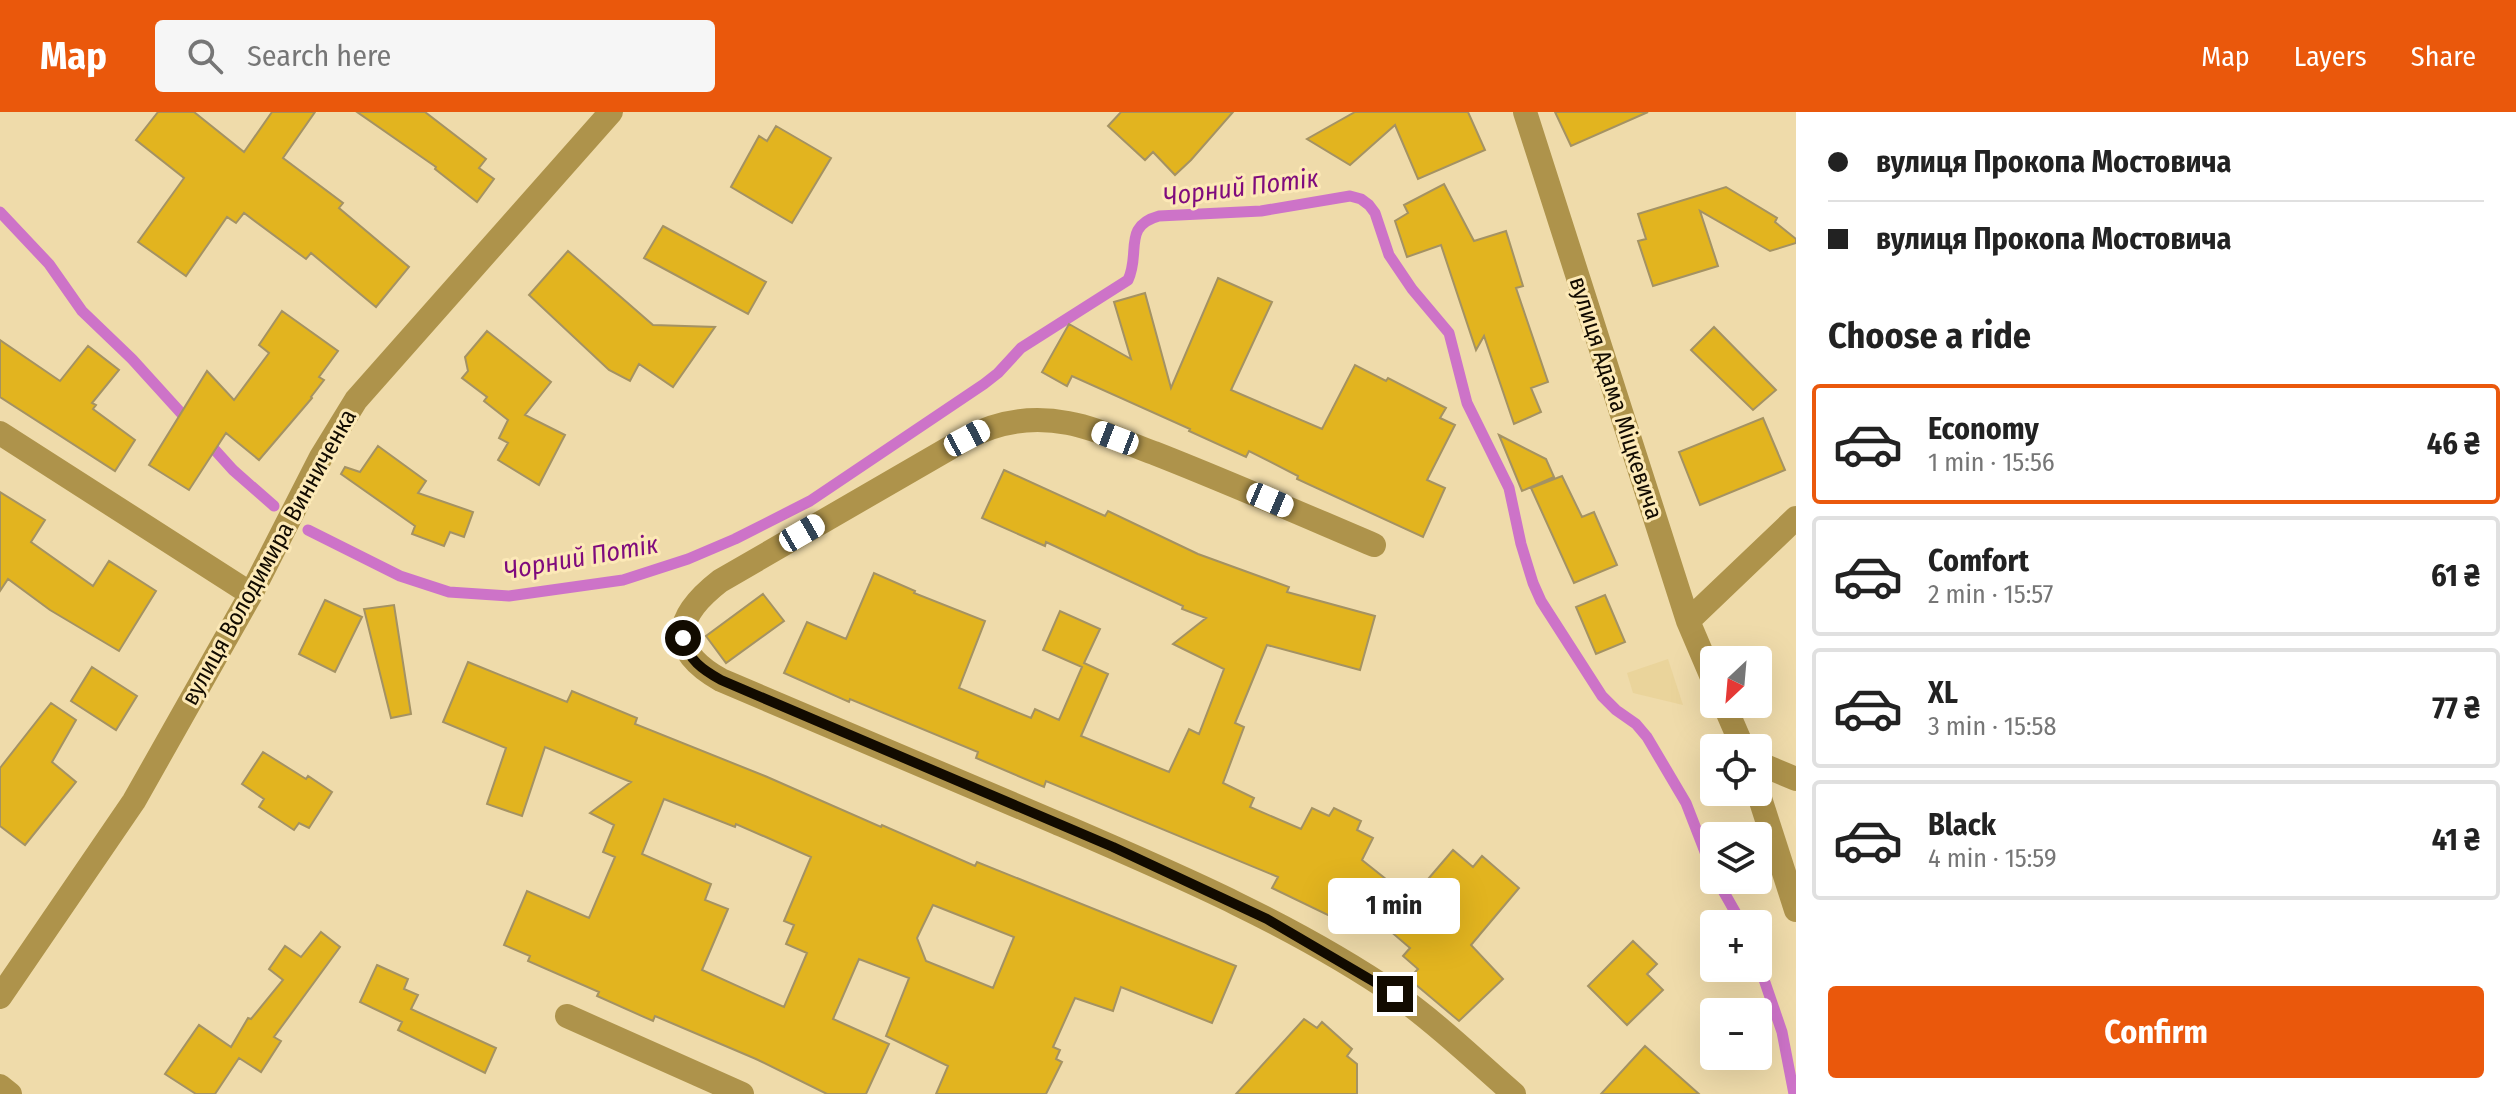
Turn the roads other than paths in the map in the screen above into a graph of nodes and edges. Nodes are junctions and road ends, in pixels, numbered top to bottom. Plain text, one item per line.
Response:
1 (611, 112) edge
2 (1525, 112) edge
3 (0, 433) edge
4 (1796, 518) edge
5 (1374, 545) dead end
6 (251, 594) junction
7 (1688, 621) junction
8 (1700, 649) edge
9 (1772, 769) edge
10 (1796, 779) edge
11 (1763, 806) edge
12 (1796, 910) edge
13 (0, 997) edge
14 (567, 1016) dead end
15 (0, 1086) edge
16 (10, 1094) edge
17 (742, 1094) edge
18 (1514, 1094) edge

1 - 6 street, вулиця Володимира Винниченка
2 - 7 street, вулиця Адама Міцкевича
3 - 6 street
4 - 7 street
5 - 18 street
6 - 13 street, вулиця Володимира Винниченка
7 - 8 street, вулиця Адама Міцкевича
9 - 10 street
11 - 12 street
14 - 17 street
15 - 16 street

